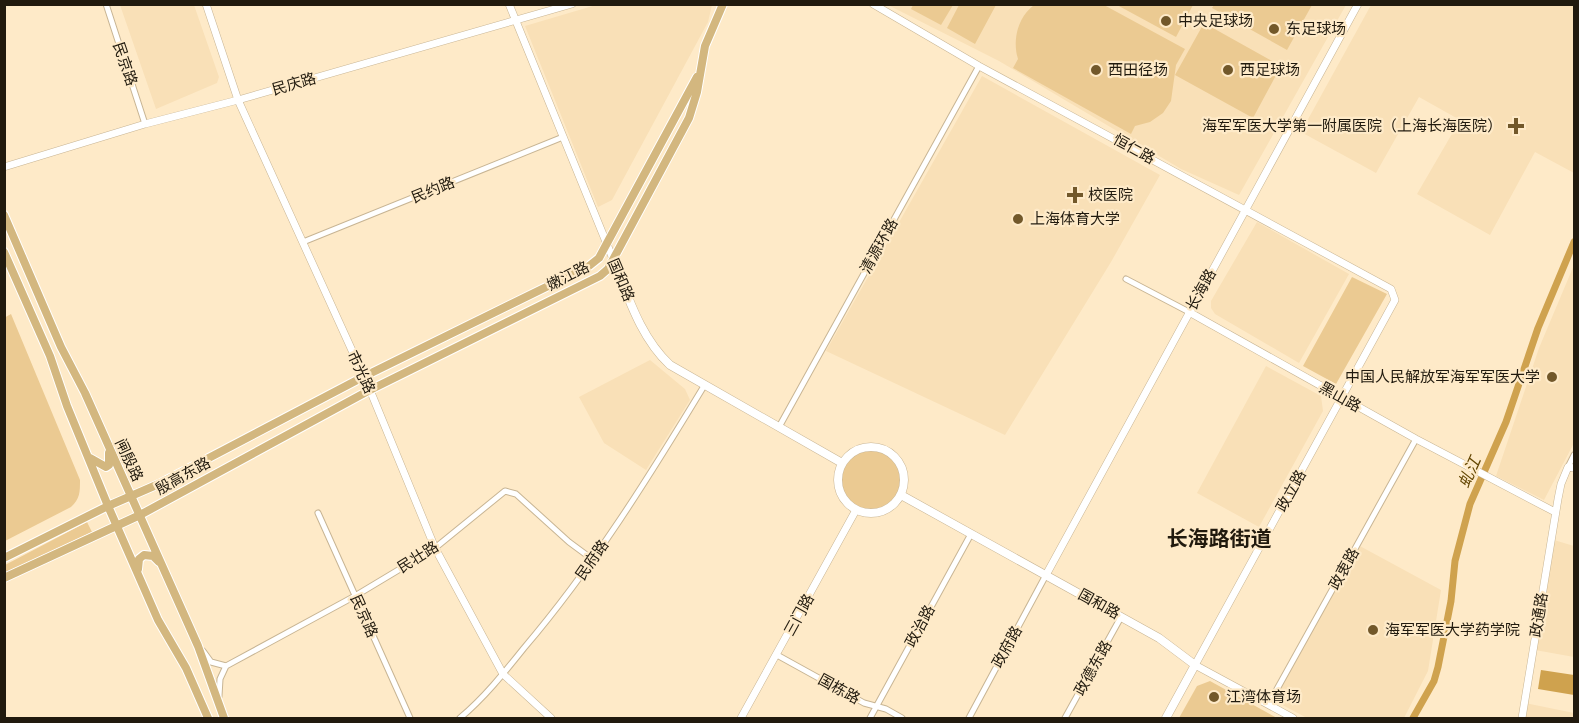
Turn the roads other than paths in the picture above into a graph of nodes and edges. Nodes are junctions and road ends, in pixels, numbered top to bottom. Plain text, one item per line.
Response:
1 (106, 4) edge
2 (206, 4) edge
3 (509, 4) edge
4 (572, 4) edge
5 (723, 4) edge
6 (873, 4) edge
7 (1358, 4) edge
8 (516, 21) junction
9 (701, 64) junction
10 (979, 66) junction
11 (238, 100) junction
12 (145, 124) junction
13 (563, 137) junction
14 (4, 166) edge
15 (1246, 210) junction
16 (4, 215) edge
17 (303, 242) junction
18 (606, 245) junction
19 (4, 252) edge
20 (613, 259) junction
21 (1126, 279) dead end
22 (1394, 294) joint
23 (1189, 312) junction
24 (363, 377) junction
25 (704, 386) junction
26 (370, 390) junction
27 (1342, 399) junction
28 (779, 427) junction
29 (1416, 439) junction
30 (105, 440) junction
31 (87, 455) junction
32 (1575, 455) edge
33 (842, 463) junction
34 (1571, 468) edge
35 (131, 495) junction
36 (901, 495) junction
37 (108, 506) junction
38 (856, 510) junction
39 (1555, 512) junction
40 (318, 513) dead end
41 (140, 515) junction
42 (118, 526) junction
43 (971, 534) junction
44 (435, 548) junction
45 (4, 558) edge
46 (592, 559) junction
47 (161, 564) junction
48 (140, 574) junction
49 (1046, 575) junction
50 (4, 578) edge
51 (355, 596) junction
52 (1121, 617) junction
53 (198, 646) junction
54 (777, 655) junction
55 (1195, 665) junction
56 (225, 666) junction
57 (503, 674) junction
58 (1272, 698) dead end
59 (876, 707) junction
60 (220, 709) junction
61 (208, 718) edge
62 (224, 718) edge
63 (410, 718) edge
64 (460, 718) edge
65 (551, 718) edge
66 (741, 718) edge
67 (870, 718) edge
68 (902, 718) edge
69 (969, 718) edge
70 (1065, 718) edge
71 (1166, 718) edge
72 (1293, 718) edge
73 (1522, 718) edge

1 - 12 street, 民京路
2 - 11 street, 市光路
3 - 8 street, 国和路
4 - 8 street, 民庆路
5 - 9 main road, 嫩江路
6 - 10 street, 恒仁路
7 - 15 street, 长海路
8 - 11 street, 民庆路
8 - 13 street, 国和路
9 - 18 main road, 嫩江路
9 - 20 main road, 嫩江路
10 - 15 street, 恒仁路
10 - 28 street, 清源环路
11 - 12 street, 民庆路
11 - 17 street, 市光路
12 - 14 street, 民庆路
13 - 17 street, 民约路
13 - 18 street, 国和路
15 - 22 street, 恒仁路
15 - 23 street, 长海路
16 - 30 main road, 闸殷路
17 - 24 street, 市光路
18 - 20 street, 国和路
18 - 24 main road, 嫩江路
19 - 31 main road
20 - 25 main road, 国和路
20 - 26 main road, 嫩江路
21 - 23 street, 黑山路
22 - 27 street, 政立路
23 - 27 street, 黑山路
23 - 49 street, 长海路
24 - 26 street, 市光路
24 - 35 main road, 殷高东路
25 - 28 main road, 国和路
25 - 46 street, 民府路
26 - 41 main road, 殷高东路
26 - 44 street, 市光路
27 - 29 street, 黑山路
27 - 55 street, 政立路
28 - 33 main road, 国和路
29 - 39 street, 黑山路
29 - 58 street, 政衷路
30 - 31 main road
30 - 35 main road, 闸殷路
31 - 37 main road
32 - 34 street
33 - 36 main road
33 - 38 main road
34 - 39 street, 政通路
35 - 37 main road, 殷高东路
35 - 41 main road, 闸殷路
36 - 38 main road
36 - 43 main road, 国和路
37 - 42 main road
37 - 45 main road, 殷高东路
38 - 54 street, 三门路
39 - 73 street, 政通路
40 - 51 street, 民京路
41 - 42 main road, 殷高东路
41 - 47 main road, 闸殷路
42 - 48 main road
42 - 50 main road, 殷高东路
43 - 49 main road, 国和路
43 - 59 street, 政治路
44 - 46 street, 民壮路
44 - 51 street, 民壮路
44 - 57 street, 市光路
46 - 57 street, 民府路
47 - 48 main road
47 - 53 main road, 闸殷路
48 - 61 main road
49 - 52 main road, 国和路
49 - 69 street, 政府路
51 - 56 street, 民壮路
51 - 63 street, 民京路
52 - 55 main road, 国和路
52 - 70 street, 政德东路
53 - 56 street
53 - 60 main road, 闸殷路
54 - 59 street, 国栋路
54 - 66 street, 三门路
55 - 71 main road, 政立路
55 - 72 street, 国和路
56 - 60 street
57 - 64 street, 民府路
57 - 65 street, 市光路
59 - 67 street, 政治路
59 - 68 street, 国栋路
60 - 62 main road, 闸殷路

